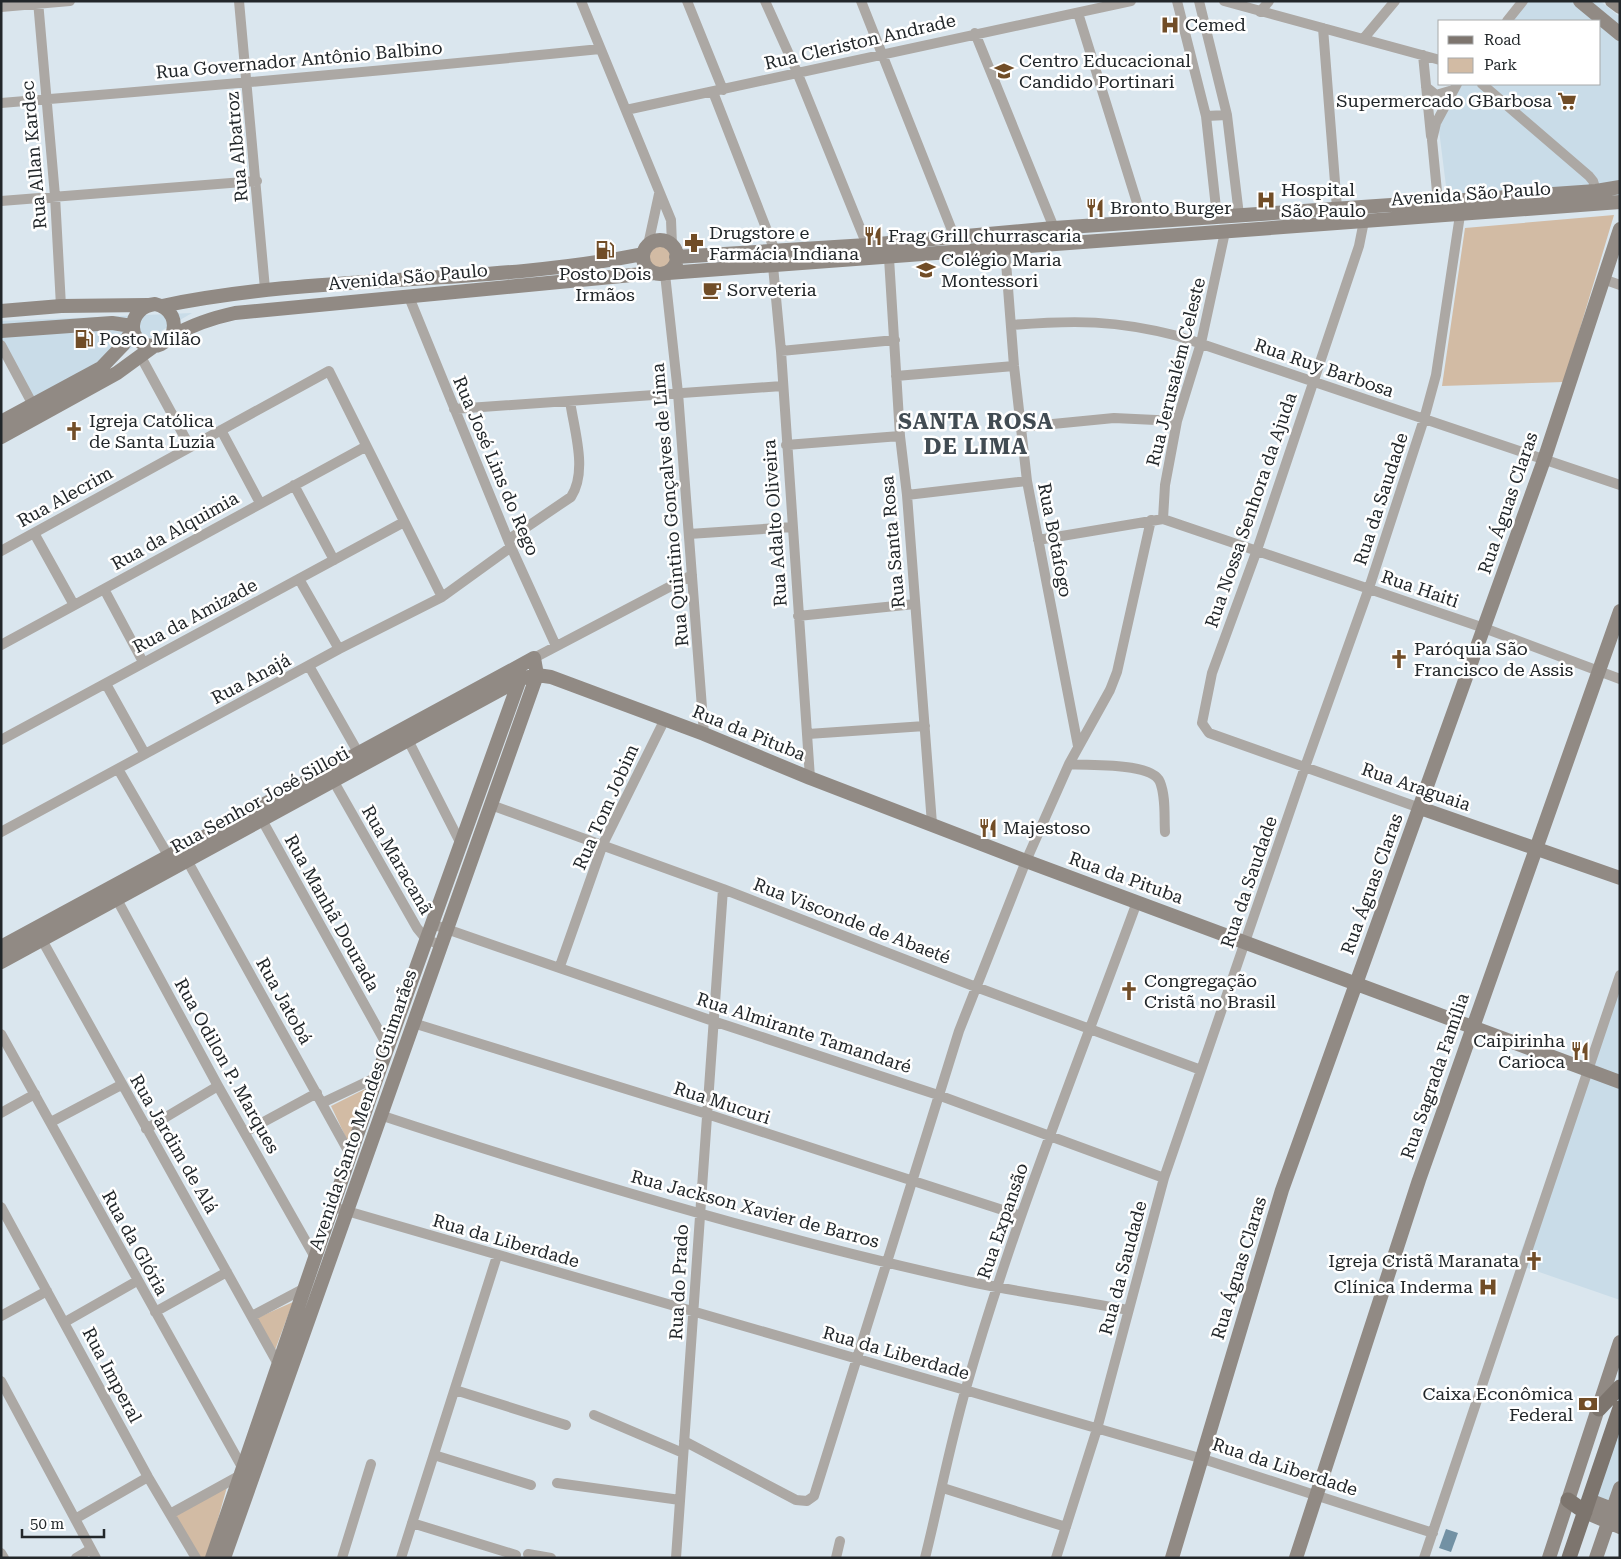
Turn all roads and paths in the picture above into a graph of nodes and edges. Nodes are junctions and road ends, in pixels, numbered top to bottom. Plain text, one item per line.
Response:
1 (70, 1) edge
2 (239, 1) edge
3 (581, 1) edge
4 (687, 1) edge
5 (765, 1) edge
6 (861, 1) edge
7 (1131, 1) edge
8 (1177, 1) edge
9 (1199, 1) edge
10 (1224, 1) edge
11 (1269, 1) edge
12 (1394, 1) edge
13 (1523, 1) edge
14 (1580, 1) edge
15 (1612, 1) edge
16 (38, 2) edge
17 (1, 7) edge
18 (1620, 7) edge
19 (1260, 12) junction
20 (1078, 13) junction
21 (1507, 20) edge
22 (1323, 28) junction
23 (975, 33) junction
24 (1620, 34) edge
25 (1364, 38) junction
26 (600, 49) junction
27 (882, 54) junction
28 (1423, 55) junction
29 (1438, 59) edge
30 (797, 72) junction
31 (247, 84) junction
32 (1483, 85) edge
33 (1426, 87) junction
34 (1455, 87) edge
35 (718, 91) junction
36 (46, 100) junction
37 (1, 103) edge
38 (626, 110) junction
39 (1227, 114) junction
40 (1206, 116) junction
41 (1432, 140) junction
42 (256, 181) junction
43 (1620, 187) edge
44 (1596, 191) junction
45 (658, 194) junction
46 (55, 196) junction
47 (1, 201) edge
48 (1438, 202) junction
49 (1620, 202) edge
50 (1337, 208) junction
51 (1239, 215) junction
52 (1460, 215) junction
53 (1217, 217) junction
54 (1364, 221) junction
55 (1143, 222) junction
56 (1054, 228) junction
57 (1620, 229) edge
58 (1225, 232) junction
59 (955, 238) junction
60 (867, 245) junction
61 (1005, 249) junction
62 (646, 250) junction
63 (775, 250) junction
64 (674, 251) junction
65 (889, 258) junction
66 (773, 266) junction
67 (662, 273) junction
68 (1603, 279) junction
69 (1620, 285) edge
70 (265, 289) junction
71 (409, 297) junction
72 (148, 305) junction
73 (60, 306) junction
74 (162, 306) junction
75 (1, 311) edge
76 (1011, 325) junction
77 (133, 328) junction
78 (1, 331) edge
79 (171, 338) junction
80 (895, 340) junction
81 (1201, 343) junction
82 (1, 345) edge
83 (154, 346) junction
84 (781, 351) junction
85 (142, 357) junction
86 (1014, 366) junction
87 (896, 376) junction
88 (1313, 381) junction
89 (782, 386) junction
90 (678, 393) junction
91 (570, 401) junction
92 (33, 404) junction
93 (454, 409) junction
94 (1424, 419) junction
95 (1178, 421) junction
96 (1, 422) edge
97 (1022, 427) junction
98 (221, 430) junction
99 (900, 436) junction
100 (1, 437) edge
101 (786, 445) junction
102 (190, 447) junction
103 (365, 447) junction
104 (1544, 460) junction
105 (1027, 481) junction
106 (294, 485) junction
107 (1620, 485) edge
108 (907, 496) junction
109 (260, 503) junction
110 (1163, 519) junction
111 (1151, 520) junction
112 (404, 522) junction
113 (793, 527) junction
114 (34, 533) junction
115 (689, 534) junction
116 (1038, 540) junction
117 (510, 543) junction
118 (2, 549) edge
119 (1257, 550) junction
120 (334, 560) junction
121 (692, 575) junction
122 (299, 579) junction
123 (1369, 588) junction
124 (104, 589) junction
125 (442, 597) junction
126 (915, 604) junction
127 (74, 605) junction
128 (1620, 611) edge
129 (798, 616) junction
130 (1484, 628) junction
131 (1, 645) edge
132 (556, 646) junction
133 (340, 649) junction
134 (529, 661) junction
135 (143, 662) junction
136 (309, 666) junction
137 (1598, 670) junction
138 (537, 674) junction
139 (1620, 678) edge
140 (520, 679) junction
141 (106, 684) junction
142 (665, 719) junction
143 (925, 726) junction
144 (1202, 726) joint
145 (704, 734) junction
146 (808, 734) junction
147 (1, 740) edge
148 (408, 740) junction
149 (1078, 746) junction
150 (145, 754) junction
151 (359, 754) junction
152 (1069, 764) junction
153 (1305, 767) junction
154 (118, 769) junction
155 (810, 778) junction
156 (334, 782) junction
157 (491, 805) junction
158 (1420, 808) junction
159 (262, 820) junction
160 (932, 824) junction
161 (1, 832) edge
162 (1165, 832) dead end
163 (460, 842) junction
164 (603, 844) junction
165 (1536, 848) junction
166 (169, 856) junction
167 (1026, 861) junction
168 (188, 862) junction
169 (1620, 878) edge
170 (723, 889) junction
171 (114, 894) junction
172 (1136, 902) junction
173 (432, 924) junction
174 (446, 929) junction
175 (42, 940) junction
176 (426, 940) junction
177 (1246, 942) junction
178 (440, 945) junction
179 (1, 947) edge
180 (1, 962) edge
181 (560, 966) junction
182 (1620, 975) edge
183 (1354, 984) junction
184 (976, 988) junction
185 (713, 1021) junction
186 (413, 1024) junction
187 (1472, 1027) junction
188 (1090, 1030) junction
189 (1, 1034) edge
190 (388, 1047) junction
191 (1201, 1070) junction
192 (1587, 1070) junction
193 (377, 1077) junction
194 (1620, 1082) edge
195 (121, 1085) junction
196 (218, 1086) junction
197 (317, 1093) junction
198 (35, 1094) junction
199 (938, 1095) junction
200 (322, 1103) junction
201 (1, 1113) edge
202 (707, 1114) junction
203 (380, 1115) junction
204 (51, 1122) junction
205 (146, 1129) junction
206 (245, 1132) junction
207 (1051, 1136) junction
208 (351, 1156) junction
209 (1164, 1178) junction
210 (911, 1182) junction
211 (1, 1207) edge
212 (334, 1207) junction
213 (347, 1212) junction
214 (700, 1212) junction
215 (1021, 1216) junction
216 (497, 1256) junction
217 (316, 1259) junction
218 (887, 1262) junction
219 (227, 1272) junction
220 (137, 1281) junction
221 (997, 1287) junction
222 (305, 1288) junction
223 (47, 1290) junction
224 (1128, 1310) junction
225 (155, 1312) junction
226 (695, 1313) junction
227 (1, 1316) edge
228 (252, 1316) junction
229 (65, 1322) junction
230 (1620, 1342) edge
231 (856, 1358) junction
232 (278, 1364) junction
233 (1, 1381) edge
234 (1620, 1387) edge
235 (455, 1390) junction
236 (965, 1390) junction
237 (1620, 1408) edge
238 (1599, 1409) junction
239 (594, 1414) dead end
240 (566, 1425) dead end
241 (1620, 1427) edge
242 (1097, 1429) junction
243 (684, 1442) junction
244 (683, 1453) junction
245 (434, 1455) junction
246 (1203, 1458) junction
247 (371, 1464) dead end
248 (240, 1472) junction
249 (148, 1477) junction
250 (557, 1483) dead end
251 (531, 1485) dead end
252 (943, 1488) junction
253 (1620, 1488) edge
254 (1317, 1494) junction
255 (680, 1500) junction
256 (1568, 1500) junction
257 (1590, 1507) junction
258 (170, 1514) junction
259 (1615, 1517) edge
260 (75, 1519) junction
261 (412, 1523) junction
262 (1066, 1527) junction
263 (1433, 1532) junction
264 (840, 1541) dead end
265 (1, 1553) edge
266 (94, 1553) edge
267 (528, 1554) dead end
268 (516, 1555) dead end
269 (4, 1558) edge
270 (76, 1558) edge
271 (196, 1558) edge
272 (212, 1558) edge
273 (224, 1558) edge
274 (342, 1558) edge
275 (400, 1558) edge
276 (551, 1558) edge
277 (676, 1558) edge
278 (836, 1558) edge
279 (925, 1558) edge
280 (1056, 1558) edge
281 (1172, 1558) edge
282 (1296, 1558) edge
283 (1424, 1558) edge
284 (1549, 1558) edge
285 (1569, 1558) edge
286 (1575, 1558) edge
287 (1596, 1558) edge

1 - 16 street
2 - 31 street, Rua Albatroz
3 - 26 street
4 - 35 street
5 - 30 street
6 - 27 street
7 - 20 street, Rua Cleriston Andrade
8 - 40 street
9 - 39 street
10 - 19 street
11 - 19 street
12 - 25 street
13 - 21 street
14 - 24 street
15 - 18 street
16 - 17 street
16 - 36 street, Rua Allan Kardec
19 - 22 street
20 - 23 street, Rua Cleriston Andrade
20 - 55 street
22 - 25 street
22 - 50 street
23 - 27 street, Rua Cleriston Andrade
23 - 56 street
25 - 28 street
26 - 31 street, Rua Governador Antônio Balbino
26 - 38 street
27 - 30 street, Rua Cleriston Andrade
27 - 59 street
28 - 29 street
28 - 33 street
30 - 35 street, Rua Cleriston Andrade
30 - 60 street
31 - 36 street, Rua Governador Antônio Balbino
31 - 42 street, Rua Albatroz
32 - 44 street
33 - 34 street
33 - 41 street
34 - 41 street
35 - 38 street, Rua Cleriston Andrade
35 - 63 street
36 - 37 street, Rua Governador Antônio Balbino
36 - 46 street, Rua Allan Kardec
38 - 45 street
39 - 40 street
39 - 51 street
40 - 53 street
41 - 48 street
42 - 46 street
42 - 70 street, Rua Albatroz
43 - 44 street, Avenida São Paulo
44 - 48 street, Avenida São Paulo
45 - 62 street
45 - 64 street
46 - 47 street
46 - 73 street, Rua Allan Kardec
48 - 50 street, Avenida São Paulo
49 - 52 street, Avenida São Paulo
50 - 51 street, Avenida São Paulo
51 - 53 street, Avenida São Paulo
52 - 54 street, Avenida São Paulo
52 - 94 street, Rua da Saudade
53 - 55 street, Avenida São Paulo
54 - 58 street, Avenida São Paulo
54 - 88 street, Rua Nossa Senhora da Ajuda
55 - 56 street, Avenida São Paulo
56 - 59 street, Avenida São Paulo
57 - 68 street, Rua Águas Claras
58 - 61 street, Avenida São Paulo
58 - 81 street, Rua Jerusalém Celeste
59 - 60 street, Avenida São Paulo
60 - 63 street, Avenida São Paulo
61 - 65 street, Avenida São Paulo
61 - 76 street, Rua Botafogo
62 - 64 street, Avenida São Paulo
62 - 67 street
62 - 70 street, Avenida São Paulo
63 - 64 street, Avenida São Paulo
64 - 67 street
65 - 66 street, Avenida São Paulo
65 - 80 street, Rua Santa Rosa
66 - 67 street, Avenida São Paulo
66 - 84 street, Rua Adalto Oliveira
67 - 71 street, Avenida São Paulo
67 - 90 street, Rua Quintino Gonçalves de Lima
68 - 69 street
68 - 104 street, Rua Águas Claras
70 - 74 street, Avenida São Paulo
71 - 79 street, Avenida São Paulo
71 - 93 street, Rua José Lins do Rego
72 - 73 street, Avenida São Paulo
72 - 74 street, Avenida São Paulo
72 - 77 street
73 - 75 street, Avenida São Paulo
74 - 79 street
76 - 81 street, Rua Ruy Barbosa
76 - 86 street, Rua Botafogo
77 - 78 street
77 - 83 street
77 - 92 street
79 - 83 street, Avenida São Paulo
80 - 84 street
80 - 87 street, Rua Santa Rosa
81 - 88 street, Rua Ruy Barbosa
81 - 95 street, Rua Jerusalém Celeste
82 - 92 street
83 - 85 street, Avenida São Paulo
84 - 89 street, Rua Adalto Oliveira
85 - 100 street, Avenida São Paulo
85 - 102 street
86 - 87 street
86 - 97 street, Rua Botafogo
87 - 99 street, Rua Santa Rosa
88 - 94 street, Rua Ruy Barbosa
88 - 119 street, Rua Nossa Senhora da Ajuda
89 - 90 street
89 - 101 street, Rua Adalto Oliveira
90 - 91 street
90 - 115 street, Rua Quintino Gonçalves de Lima
91 - 93 street
91 - 117 street, Rua Anajá
92 - 96 street
93 - 117 street, Rua José Lins do Rego
94 - 104 street, Rua Ruy Barbosa
94 - 123 street, Rua da Saudade
95 - 97 street
95 - 110 street, Rua Jerusalém Celeste
97 - 105 street, Rua Botafogo
98 - 102 street, Rua Alecrim
98 - 103 street, Rua Alecrim
98 - 109 street
99 - 101 street
99 - 108 street, Rua Santa Rosa
101 - 113 street, Rua Adalto Oliveira
102 - 114 street, Rua Alecrim
103 - 106 street, Rua da Alquimia
103 - 112 street
104 - 107 street, Rua Ruy Barbosa
104 - 130 street, Rua Águas Claras
105 - 108 street
105 - 116 street, Rua Botafogo
106 - 109 street, Rua da Alquimia
106 - 120 street
108 - 126 street, Rua Santa Rosa
109 - 124 street, Rua da Alquimia
110 - 111 street, Rua Haiti
110 - 119 street, Rua Haiti
111 - 116 street, Rua Haiti
111 - 149 street
112 - 120 street, Rua da Amizade
112 - 125 street
113 - 115 street
113 - 129 street, Rua Adalto Oliveira
114 - 118 street, Rua Alecrim
114 - 127 street
115 - 121 street, Rua Quintino Gonçalves de Lima
116 - 149 street, Rua Botafogo
117 - 125 street, Rua Anajá
117 - 132 street, Rua José Lins do Rego
119 - 123 street, Rua Haiti
119 - 144 street, Rua Nossa Senhora da Ajuda
120 - 122 street, Rua da Amizade
121 - 132 street
121 - 145 street, Rua Quintino Gonçalves de Lima
122 - 133 street
122 - 135 street, Rua da Amizade
123 - 130 street, Rua Haiti
123 - 153 street, Rua da Saudade
124 - 127 street, Rua da Alquimia
124 - 135 street
125 - 133 street, Rua Anajá
126 - 129 street
126 - 143 street, Rua Santa Rosa
127 - 131 street, Rua da Alquimia
128 - 137 street, Rua Sagrada Família
129 - 146 street, Rua Adalto Oliveira
130 - 137 street, Rua Haiti
130 - 158 street, Rua Águas Claras
132 - 134 street
133 - 136 street, Rua Anajá
134 - 138 street
134 - 140 street, Avenida Santo Mendes Guimarães
134 - 151 street, Rua Senhor José Silloti
135 - 141 street, Rua da Amizade
136 - 150 street, Rua Anajá
136 - 151 street
137 - 139 street, Rua Haiti
137 - 165 street, Rua Sagrada Família
138 - 140 street, Rua Senhor José Silloti
138 - 142 street, Rua da Pituba
138 - 157 street, Avenida Santo Mendes Guimarães
140 - 148 street, Rua Senhor José Silloti
140 - 163 street, Avenida Santo Mendes Guimarães
141 - 147 street, Rua da Amizade
141 - 150 street
142 - 145 street, Rua da Pituba
142 - 164 street, Rua Tom Jobim
143 - 146 street
143 - 160 street, Rua Santa Rosa
144 - 153 street, Rua Araguaia
145 - 155 street, Rua da Pituba
146 - 155 street, Rua Adalto Oliveira
148 - 156 street, Rua Senhor José Silloti
148 - 163 street
149 - 152 street
150 - 154 street, Rua Anajá
151 - 166 street, Rua Senhor José Silloti
152 - 162 street
152 - 167 street
153 - 158 street, Rua Araguaia
153 - 177 street, Rua da Saudade
154 - 161 street, Rua Anajá
154 - 166 street
155 - 160 street, Rua da Pituba
156 - 159 street, Rua Senhor José Silloti
156 - 176 street, Rua Maracanã
157 - 164 street, Rua Visconde de Abaeté
157 - 174 street, Avenida Santo Mendes Guimarães
158 - 165 street, Rua Araguaia
158 - 183 street, Rua Águas Claras
159 - 168 street, Rua Senhor José Silloti
159 - 190 street, Rua Manhã Dourada
160 - 167 street, Rua da Pituba
163 - 173 street, Avenida Santo Mendes Guimarães
164 - 170 street, Rua Visconde de Abaeté
164 - 181 street, Rua Tom Jobim
165 - 169 street, Rua Araguaia
165 - 187 street, Rua Sagrada Família
166 - 171 street, Rua Senhor José Silloti
167 - 172 street, Rua da Pituba
167 - 184 street
168 - 171 street, Rua Senhor José Silloti
168 - 197 street, Rua Jatobá
170 - 184 street, Rua Visconde de Abaeté
170 - 185 street, Rua do Prado
171 - 175 street, Rua Senhor José Silloti
171 - 179 street, Rua Senhor José Silloti
171 - 196 street, Rua Odilon P. Marques
172 - 177 street, Rua da Pituba
172 - 188 street, Rua Expansão
173 - 174 street, Rua Almirante Tamandaré
173 - 176 street, Avenida Santo Mendes Guimarães
174 - 178 street, Avenida Santo Mendes Guimarães
174 - 181 street, Rua Almirante Tamandaré
175 - 180 street, Rua Senhor José Silloti
175 - 195 street, Rua Jardim de Alá
176 - 178 street, Rua Maracanã
176 - 190 street, Avenida Santo Mendes Guimarães
177 - 183 street, Rua da Pituba
177 - 191 street, Rua da Saudade
178 - 186 street, Avenida Santo Mendes Guimarães
181 - 185 street, Rua Almirante Tamandaré
182 - 192 street
183 - 187 street, Rua da Pituba
183 - 246 street, Rua Águas Claras
184 - 188 street, Rua Visconde de Abaeté
184 - 199 street
185 - 199 street, Rua Almirante Tamandaré
185 - 202 street, Rua do Prado
186 - 202 street, Rua Mucuri
186 - 203 street, Avenida Santo Mendes Guimarães
187 - 192 street, Rua da Pituba
187 - 254 street, Rua Sagrada Família
188 - 191 street, Rua Visconde de Abaeté
188 - 207 street, Rua Expansão
189 - 198 street, Rua da Glória
190 - 193 street, Avenida Santo Mendes Guimarães
191 - 209 street, Rua da Saudade
192 - 194 street, Rua da Pituba
192 - 263 street
193 - 200 street
193 - 208 street, Avenida Santo Mendes Guimarães
195 - 204 street
195 - 205 street, Rua Jardim de Alá
196 - 205 street
196 - 206 street, Rua Odilon P. Marques
197 - 200 street, Rua Jatobá
197 - 206 street
198 - 201 street
198 - 204 street, Rua da Glória
199 - 207 street, Rua Almirante Tamandaré
199 - 210 street
200 - 208 street, Rua Jatobá
202 - 210 street, Rua Mucuri
202 - 214 street, Rua do Prado
203 - 213 street, Avenida Santo Mendes Guimarães
203 - 214 street, Rua Jackson Xavier de Barros
204 - 220 street, Rua da Glória
205 - 219 street, Rua Jardim de Alá
206 - 217 street, Rua Odilon P. Marques
207 - 209 street, Rua Almirante Tamandaré
207 - 215 street, Rua Expansão
208 - 212 street, Avenida Santo Mendes Guimarães
209 - 224 street, Rua da Saudade
210 - 215 street, Rua Mucuri
210 - 218 street
211 - 223 street, Rua Imperal
212 - 213 street, Rua da Liberdade
212 - 217 street, Avenida Santo Mendes Guimarães
213 - 216 street, Rua da Liberdade
213 - 273 street, Avenida Santo Mendes Guimarães
214 - 218 street, Rua Jackson Xavier de Barros
214 - 226 street, Rua do Prado
215 - 221 street, Rua Expansão
216 - 226 street, Rua da Liberdade
216 - 235 street
217 - 222 street, Avenida Santo Mendes Guimarães
218 - 221 street, Rua Jackson Xavier de Barros
218 - 231 street
219 - 225 street
219 - 228 street, Rua Jardim de Alá
220 - 225 street, Rua da Glória
220 - 229 street
221 - 224 street, Rua Jackson Xavier de Barros
221 - 236 street, Rua Expansão
222 - 228 street
222 - 232 street, Avenida Santo Mendes Guimarães
223 - 227 street
223 - 229 street, Rua Imperal
224 - 242 street, Rua da Saudade
225 - 248 street, Rua da Glória
226 - 231 street, Rua da Liberdade
226 - 243 street, Rua do Prado
228 - 232 street, Rua Jardim de Alá
229 - 249 street, Rua Imperal
230 - 238 street
231 - 236 street, Rua da Liberdade
231 - 243 street
232 - 248 street, Avenida Santo Mendes Guimarães
233 - 260 street
234 - 238 main road
235 - 240 street
235 - 245 street
236 - 242 street, Rua da Liberdade
236 - 252 street, Rua Expansão
237 - 257 main road
238 - 256 street
239 - 244 street
241 - 257 main road
242 - 246 street, Rua da Liberdade
242 - 262 street, Rua da Saudade
243 - 244 street, Rua do Prado
244 - 255 street, Rua do Prado
245 - 251 street
245 - 261 street
246 - 254 street, Rua da Liberdade
246 - 281 street, Rua Águas Claras
247 - 274 street
248 - 258 street
248 - 272 street, Avenida Santo Mendes Guimarães
249 - 258 street, Rua Imperal
249 - 260 street
250 - 255 street
252 - 262 street
252 - 279 street, Rua Expansão
253 - 259 street
254 - 263 street, Rua da Liberdade
254 - 282 street, Rua Sagrada Família
255 - 277 street, Rua do Prado
256 - 257 main road
256 - 284 street
257 - 259 street
257 - 285 main road
257 - 286 main road
258 - 271 street, Rua Imperal
259 - 287 street
260 - 266 street
261 - 268 street
261 - 275 street
262 - 280 street, Rua da Saudade
263 - 283 street
264 - 278 street
265 - 269 street
266 - 270 street
267 - 276 street

